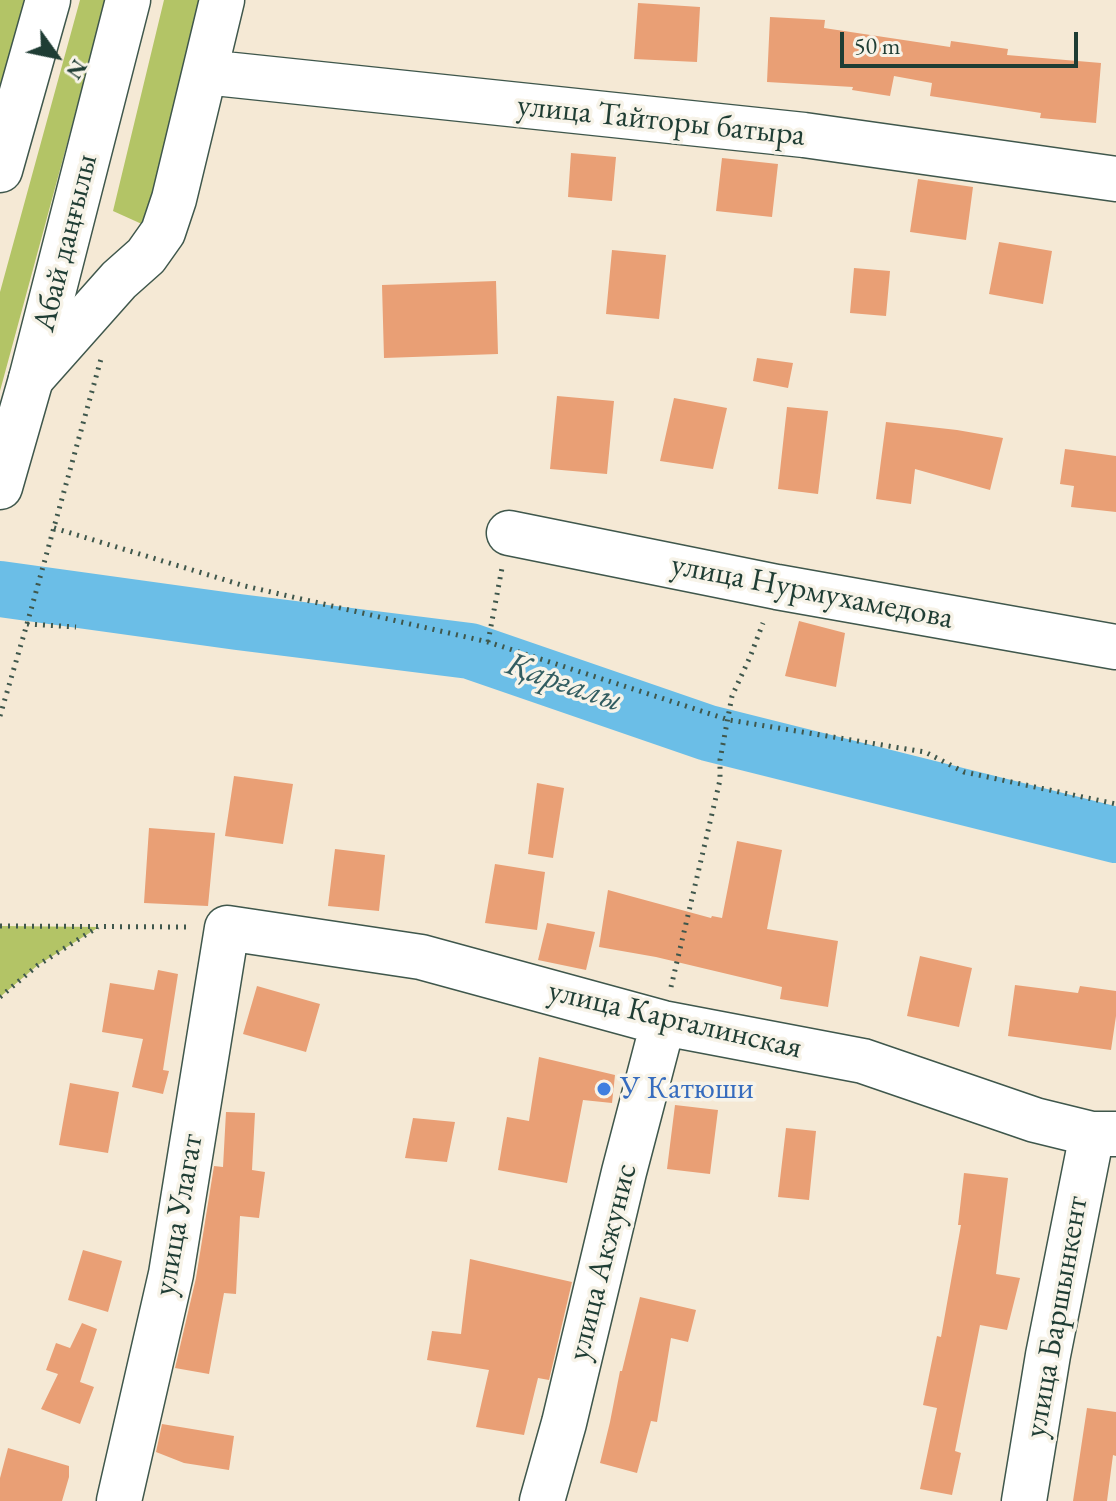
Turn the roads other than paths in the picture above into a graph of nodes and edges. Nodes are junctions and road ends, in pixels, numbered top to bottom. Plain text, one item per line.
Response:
1 (48, 0) edge
2 (128, 0) edge
3 (222, 0) edge
4 (205, 72) junction
5 (0, 170) edge
6 (1116, 179) edge
7 (31, 379) junction
8 (0, 486) edge
9 (509, 533) road end
10 (1116, 647) edge
11 (227, 928) joint
12 (663, 1023) junction
13 (1104, 1134) edge
14 (119, 1501) edge
15 (542, 1501) edge
16 (1024, 1501) edge

1 - 5 street
2 - 7 street, Абай даңғылы
3 - 4 street
4 - 6 street, улица Тайторы батыра
4 - 7 street
7 - 8 street, Абай даңғылы
9 - 10 street, улица Нурмухамедова
11 - 12 street, улица Каргалинская
11 - 14 street, улица Улагат
12 - 13 street, улица Каргалинская
12 - 15 street, улица Акжунис
13 - 16 street, улица Баршынкент

